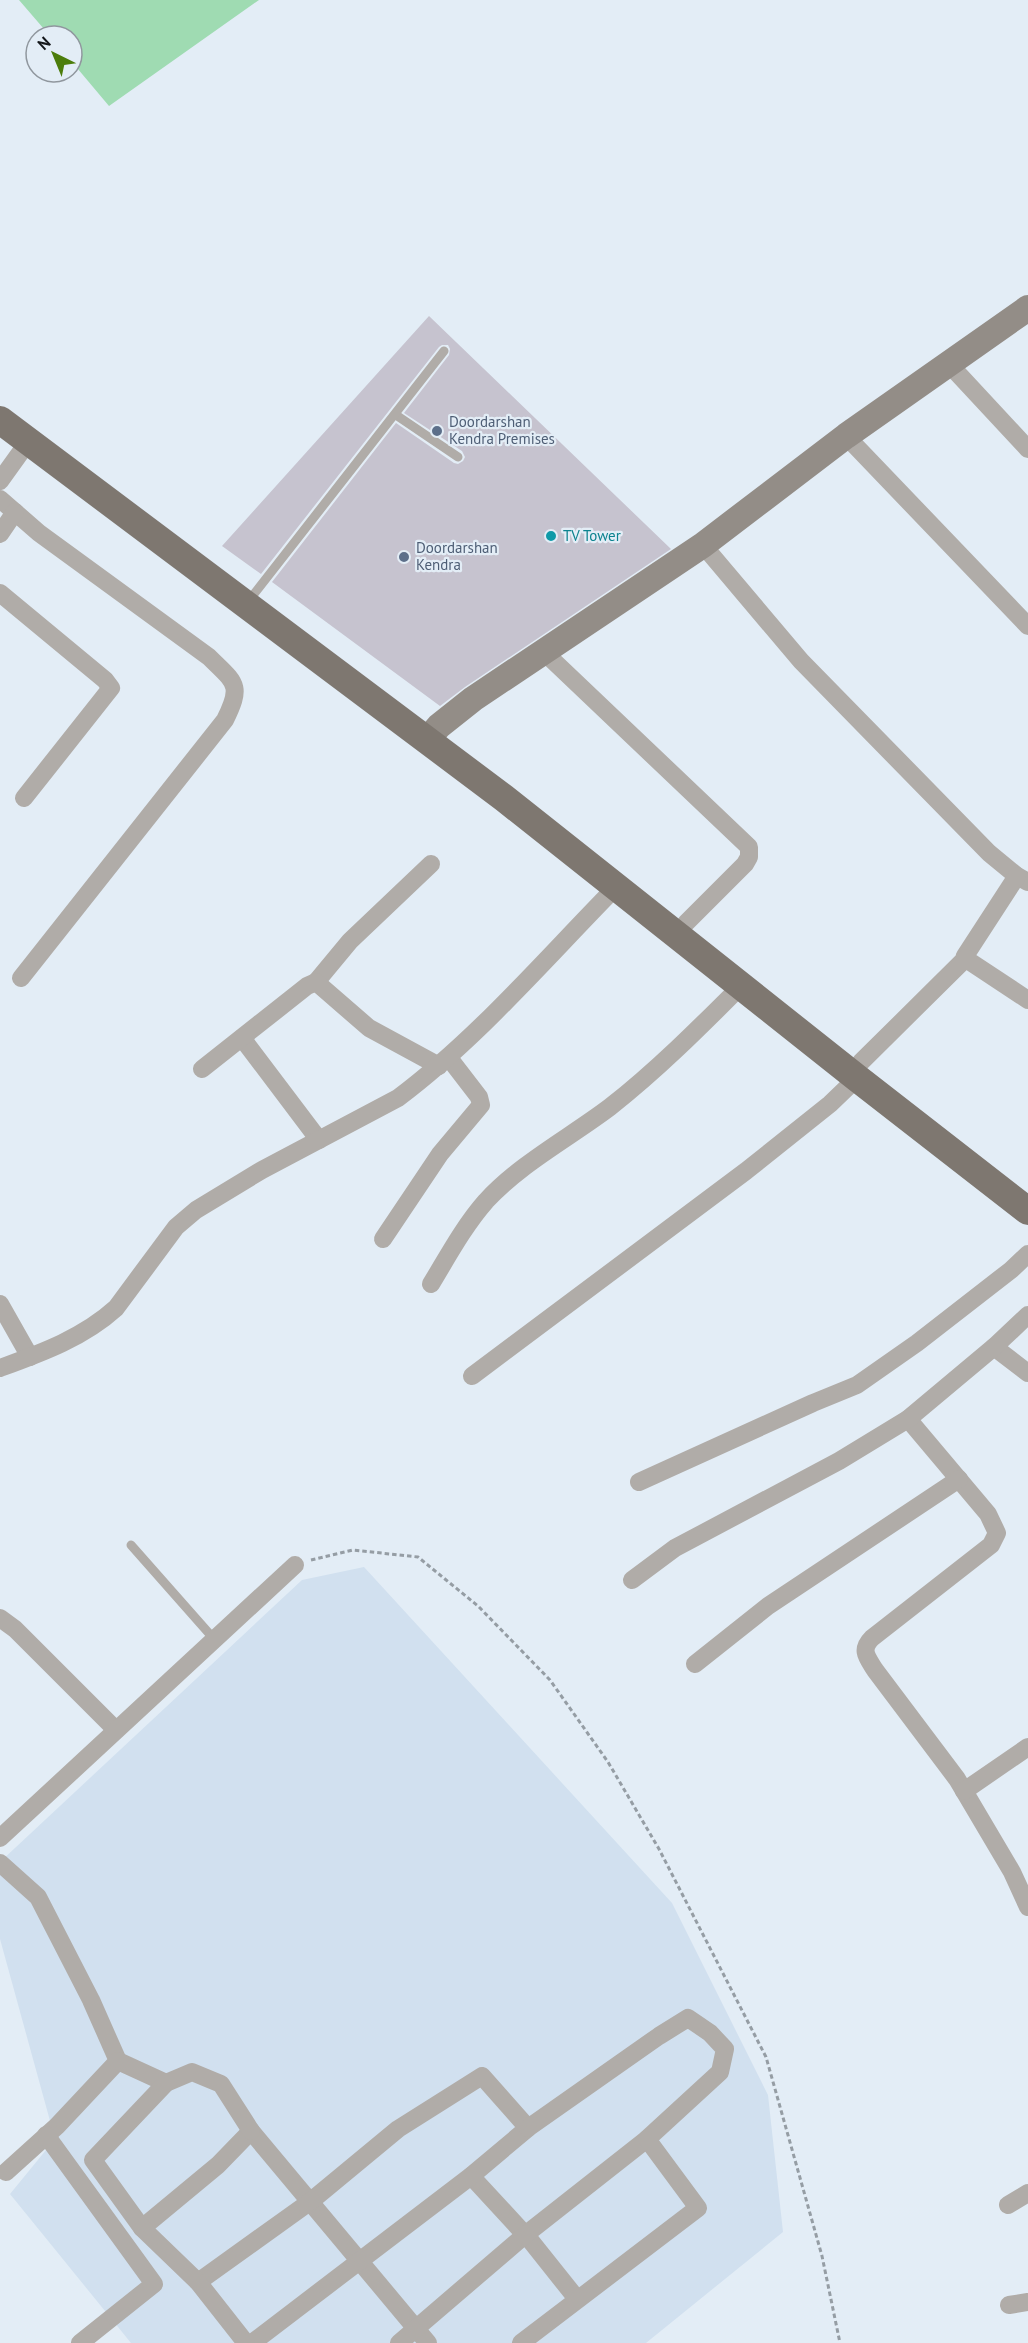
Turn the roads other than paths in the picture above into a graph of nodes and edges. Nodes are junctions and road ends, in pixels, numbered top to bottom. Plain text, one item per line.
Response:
1 (1028, 308) edge
2 (444, 351) dead end
3 (949, 364) junction
4 (0, 401) edge
5 (396, 415) junction
6 (0, 420) edge
7 (846, 436) junction
8 (28, 442) junction
9 (1028, 449) edge
10 (458, 457) dead end
11 (0, 480) edge
12 (0, 498) edge
13 (15, 512) junction
14 (0, 534) edge
15 (703, 545) junction
16 (0, 593) edge
17 (254, 594) junction
18 (1026, 620) edge
19 (544, 651) junction
20 (433, 733) junction
21 (24, 798) dead end
22 (431, 864) dead end
23 (1022, 879) edge
24 (616, 887) junction
25 (686, 923) junction
26 (966, 958) junction
27 (21, 978) dead end
28 (316, 982) junction
29 (741, 986) junction
30 (1028, 1000) edge
31 (242, 1038) junction
32 (444, 1062) junction
33 (202, 1069) dead end
34 (859, 1070) junction
35 (320, 1140) junction
36 (1028, 1190) edge
37 (1028, 1210) edge
38 (383, 1239) dead end
39 (1028, 1254) edge
40 (431, 1284) dead end
41 (0, 1304) edge
42 (1028, 1314) edge
43 (994, 1347) junction
44 (30, 1357) junction
45 (0, 1368) edge
46 (1028, 1373) edge
47 (472, 1376) dead end
48 (908, 1419) junction
49 (959, 1479) junction
50 (639, 1482) dead end
51 (131, 1545) dead end
52 (295, 1564) road end
53 (632, 1580) dead end
54 (0, 1617) edge
55 (214, 1639) junction
56 (695, 1664) dead end
57 (116, 1730) junction
58 (1028, 1747) edge
59 (964, 1791) junction
60 (0, 1838) edge
61 (0, 1863) edge
62 (1028, 1907) edge
63 (118, 2061) junction
64 (166, 2083) junction
65 (528, 2128) junction
66 (251, 2131) junction
67 (46, 2135) junction
68 (647, 2139) junction
69 (6, 2172) dead end
70 (471, 2176) junction
71 (1028, 2193) edge
72 (311, 2201) junction
73 (1008, 2205) dead end
74 (142, 2228) junction
75 (525, 2235) junction
76 (360, 2260) junction
77 (198, 2282) junction
78 (577, 2299) junction
79 (1028, 2302) edge
80 (1009, 2305) dead end
81 (416, 2329) junction
82 (81, 2343) edge
83 (246, 2343) edge
84 (252, 2343) edge
85 (399, 2343) edge
86 (428, 2343) edge
87 (521, 2343) edge

1 - 3 street
2 - 5 lane
3 - 7 street
3 - 9 street
4 - 17 main road
5 - 10 lane
5 - 17 lane
6 - 8 main road
7 - 15 street
7 - 18 street
8 - 11 street
8 - 20 main road
12 - 13 street
13 - 14 street
13 - 27 street
15 - 19 street
15 - 23 street
16 - 21 street
17 - 20 main road
19 - 20 street
19 - 25 street
20 - 24 main road
20 - 25 main road
22 - 28 street
23 - 26 street
24 - 29 main road
24 - 32 street
25 - 34 main road
26 - 30 street
26 - 34 street
28 - 31 street
28 - 32 street
29 - 34 main road
29 - 40 street
31 - 33 street
31 - 35 street
32 - 35 street
32 - 38 street
34 - 36 main road
34 - 37 main road
34 - 47 street
35 - 44 street
39 - 50 street
41 - 44 street
42 - 43 street
43 - 46 street
43 - 48 street
44 - 45 street
48 - 49 street
48 - 53 street
49 - 56 street
49 - 59 street
51 - 55 lane
52 - 55 street
54 - 57 street
55 - 57 street
57 - 60 street
58 - 59 street
59 - 62 street
61 - 63 street
63 - 64 street
63 - 67 street
64 - 66 street
64 - 74 street
65 - 68 street
65 - 70 street
65 - 72 street
66 - 72 street
66 - 74 street
67 - 69 street
67 - 82 street
68 - 75 street
68 - 78 street
70 - 75 street
70 - 76 street
71 - 73 street
72 - 76 street
72 - 77 street
74 - 77 street
75 - 78 street
75 - 81 street
76 - 81 street
76 - 84 street
77 - 83 street
78 - 87 street
79 - 80 street
81 - 85 street
81 - 86 street

